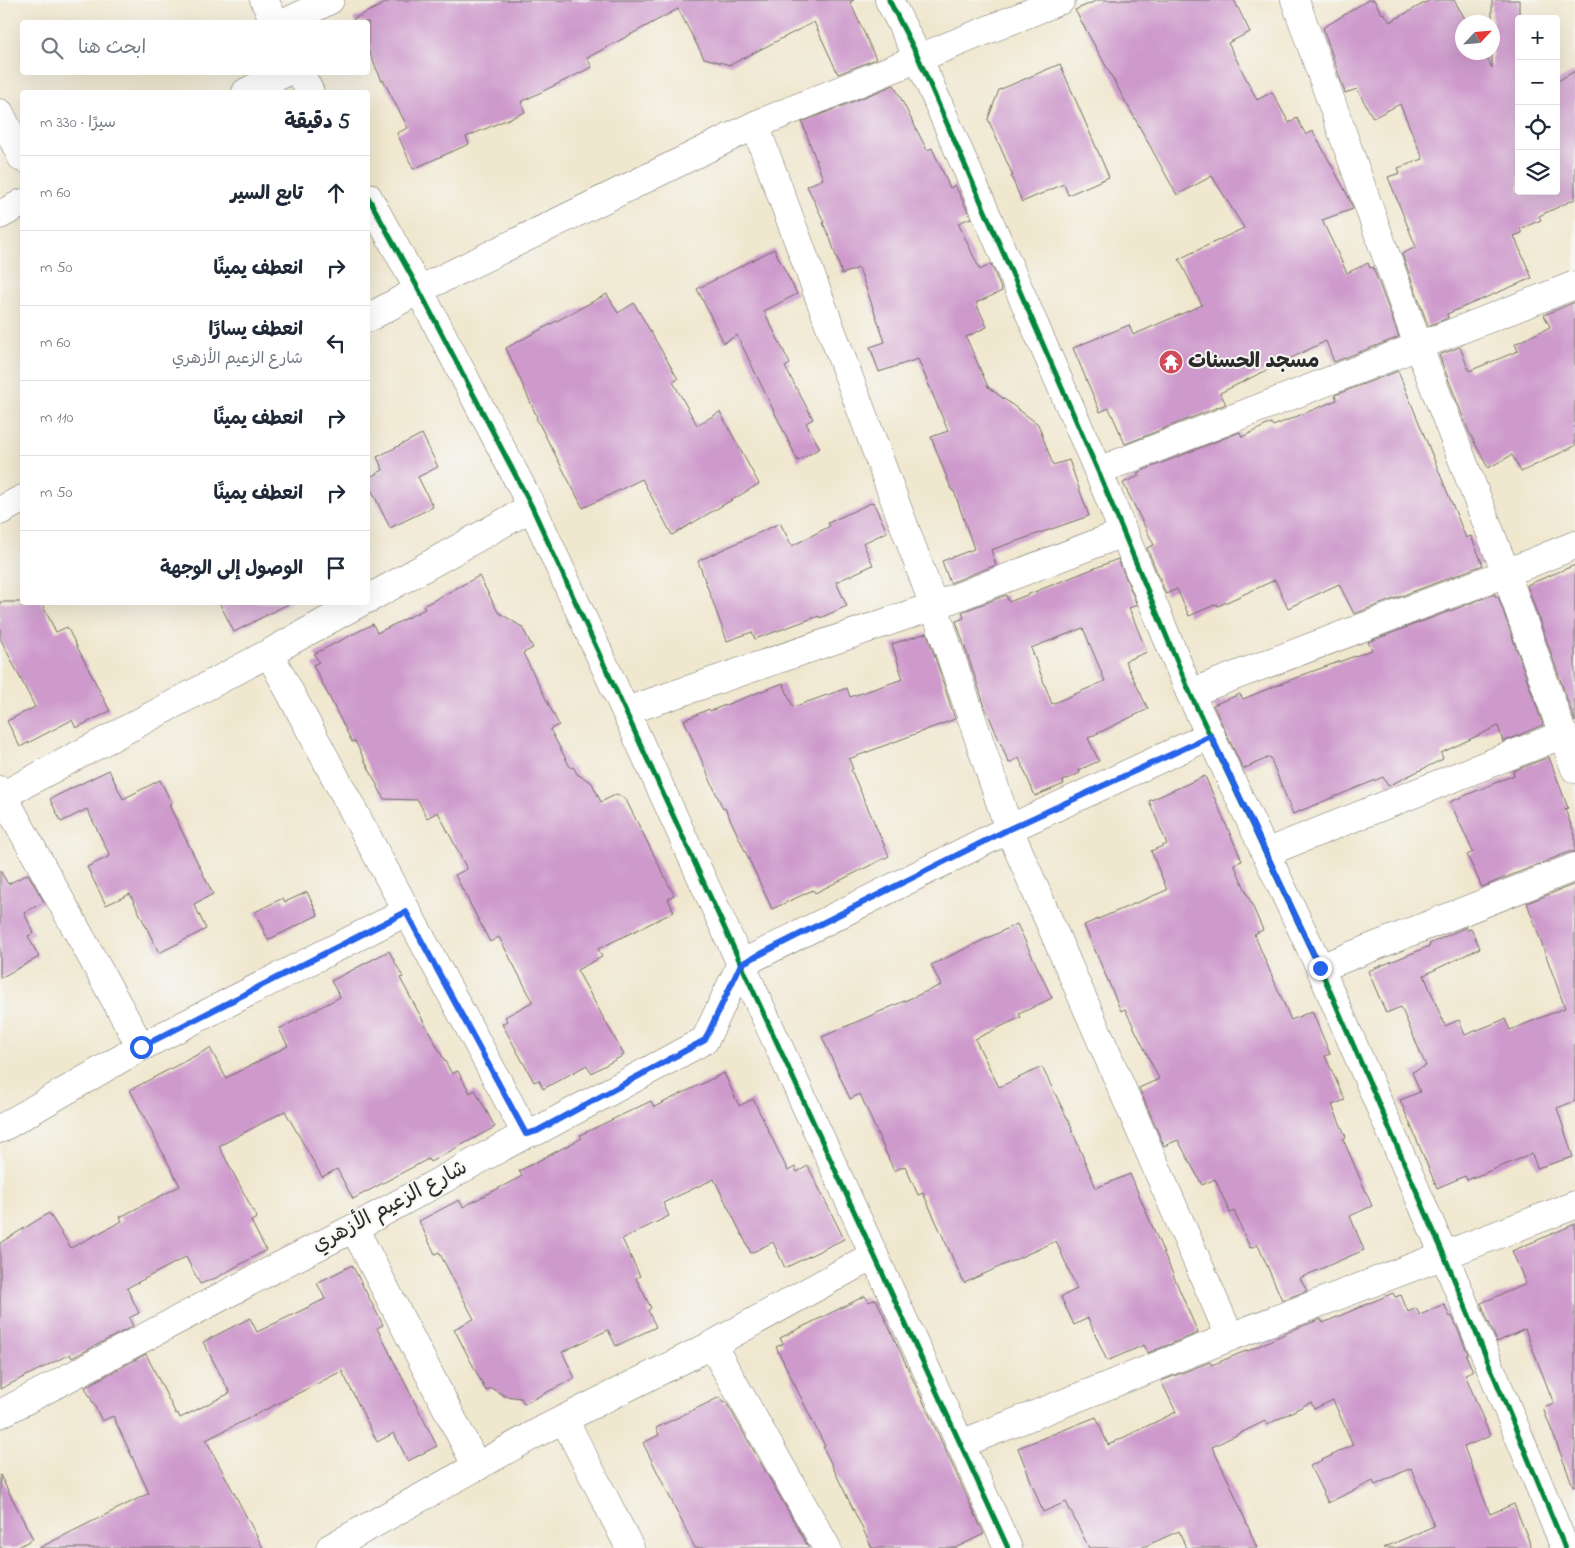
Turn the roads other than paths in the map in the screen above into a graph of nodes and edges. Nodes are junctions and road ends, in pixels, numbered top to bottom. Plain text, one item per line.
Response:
1 (264, 0) edge
2 (330, 0) edge
3 (889, 0) edge
4 (1061, 0) edge
5 (1295, 0) edge
6 (274, 20) edge
7 (291, 20) edge
8 (918, 57) junction
9 (281, 75) edge
10 (302, 75) edge
11 (250, 90) edge
12 (309, 90) edge
13 (0, 113) edge
14 (755, 125) junction
15 (20, 154) edge
16 (370, 201) edge
17 (20, 204) edge
18 (0, 215) edge
19 (1575, 284) edge
20 (419, 290) junction
21 (370, 317) edge
22 (1418, 345) junction
23 (1098, 471) junction
24 (20, 501) edge
25 (532, 507) junction
26 (0, 511) edge
27 (1123, 534) junction
28 (1575, 545) edge
29 (1506, 573) junction
30 (370, 598) edge
31 (356, 605) edge
32 (934, 606) junction
33 (269, 654) junction
34 (1190, 693) junction
35 (626, 711) junction
36 (1564, 734) junction
37 (1211, 736) junction
38 (1575, 769) edge
39 (1, 794) edge
40 (1009, 829) junction
41 (1265, 853) junction
42 (1575, 867) edge
43 (406, 912) junction
44 (741, 964) junction
45 (1320, 968) junction
46 (141, 1047) junction
47 (0, 1128) edge
48 (526, 1134) junction
49 (1575, 1205) edge
50 (354, 1228) junction
51 (874, 1255) junction
52 (1444, 1255) junction
53 (1230, 1337) junction
54 (712, 1345) junction
55 (0, 1414) edge
56 (564, 1419) junction
57 (961, 1444) junction
58 (477, 1467) junction
59 (330, 1548) edge
60 (630, 1548) edge
61 (827, 1548) edge
62 (1008, 1548) edge
63 (1565, 1548) edge

1 - 6 street
2 - 7 street
3 - 8 street
4 - 8 street
5 - 22 street
8 - 14 street
8 - 23 street
9 - 11 street
10 - 12 street
13 - 15 street
14 - 20 street
14 - 32 street
16 - 20 street
17 - 18 street
19 - 22 street
20 - 21 street
20 - 25 street
22 - 23 street
22 - 29 street
23 - 27 street
24 - 26 street
25 - 30 street
25 - 35 street
27 - 32 street
27 - 34 street
28 - 29 street
29 - 34 street
29 - 36 street
31 - 33 street
32 - 35 street
32 - 40 street
33 - 39 street
33 - 43 street
34 - 37 street
35 - 44 street
36 - 38 street
36 - 41 street
37 - 40 street
37 - 41 street
39 - 46 street
40 - 44 street
40 - 53 street
41 - 45 street
42 - 45 street
43 - 46 street
43 - 48 street
44 - 48 street, شارع الزعيم الأزهري
44 - 51 street
45 - 52 street
46 - 47 street
48 - 50 street, شارع الزعيم الأزهري
49 - 52 street
50 - 55 street, شارع الزعيم الأزهري
50 - 58 street
51 - 54 street
51 - 57 street
52 - 53 street
52 - 63 street
53 - 57 street
54 - 56 street
54 - 61 street
56 - 58 street
56 - 60 street
57 - 62 street
58 - 59 street

